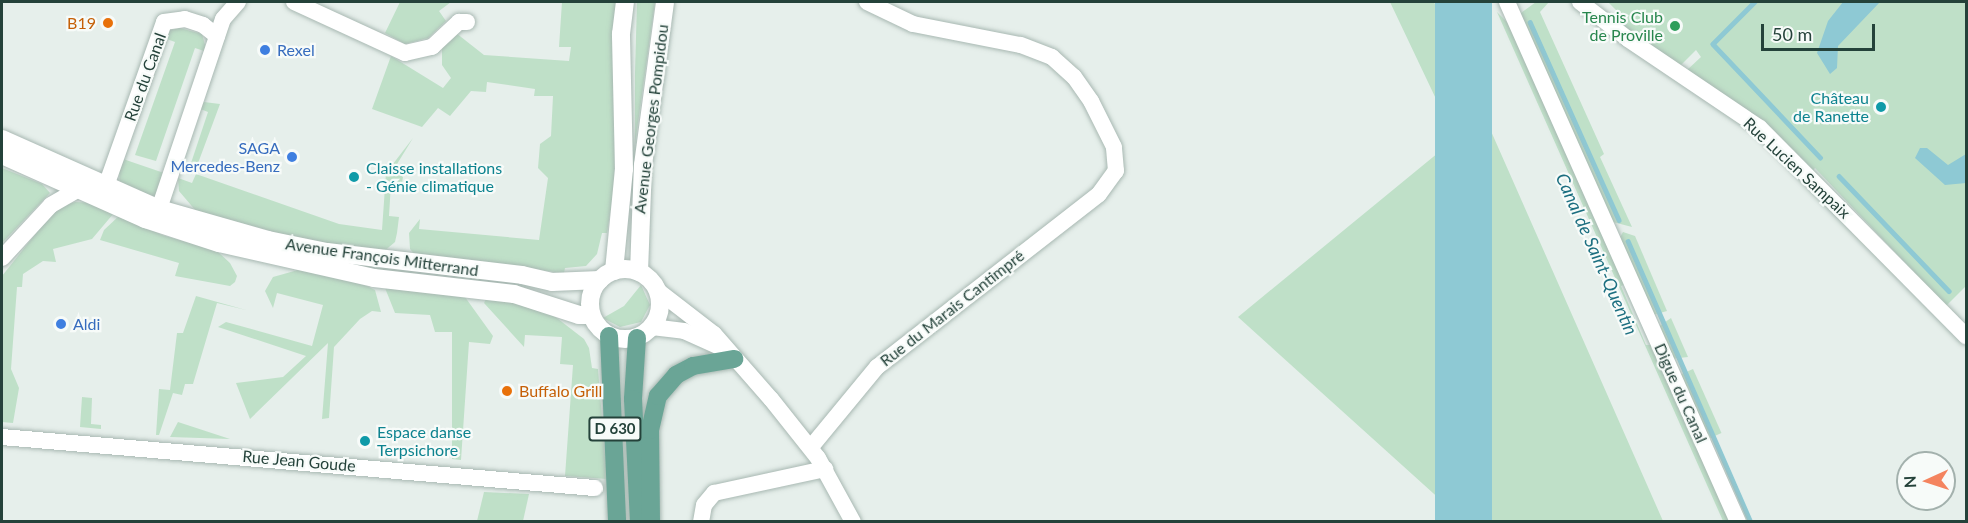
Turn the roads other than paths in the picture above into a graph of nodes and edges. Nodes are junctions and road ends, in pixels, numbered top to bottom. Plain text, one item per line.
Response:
1 (238, 2) edge
2 (294, 2) edge
3 (625, 2) edge
4 (665, 2) edge
5 (867, 2) edge
6 (1507, 2) edge
7 (1580, 2) edge
8 (467, 22) dead end
9 (217, 36) junction
10 (2, 139) edge
11 (2, 155) edge
12 (105, 186) junction
13 (79, 189) junction
14 (159, 209) junction
15 (2, 258) edge
16 (639, 272) junction
17 (607, 276) junction
18 (657, 290) junction
19 (591, 315) junction
20 (644, 332) junction
21 (609, 336) junction
22 (1966, 336) edge
23 (729, 354) junction
24 (2, 437) edge
25 (811, 447) junction
26 (825, 469) junction
27 (595, 488) dead end
28 (617, 522) edge
29 (639, 522) edge
30 (651, 522) edge
31 (701, 522) edge
32 (853, 522) edge
33 (1738, 522) edge

1 - 9 street
2 - 8 street
3 - 17 main road, Avenue Georges Pompidou
4 - 16 main road, Avenue Georges Pompidou
5 - 25 street, Rue du Marais Cantimpré
6 - 33 street, Digue du Canal
7 - 22 street, Rue Lucien Sampaix
9 - 12 street, Rue du Canal
9 - 14 street
10 - 12 main road, Avenue François Mitterrand
11 - 13 main road, Avenue François Mitterrand
12 - 14 main road, Avenue François Mitterrand
13 - 15 street
13 - 19 main road, Avenue François Mitterrand
14 - 17 main road, Avenue François Mitterrand
16 - 17 main road
16 - 18 main road
17 - 19 main road
18 - 20 main road
18 - 23 street
19 - 21 main road
20 - 21 main road
20 - 23 street
20 - 29 main road, D 630
21 - 28 main road, D 630
23 - 25 street
23 - 30 main road
24 - 27 street, Rue Jean Goude
25 - 26 street
26 - 31 street
26 - 32 street

